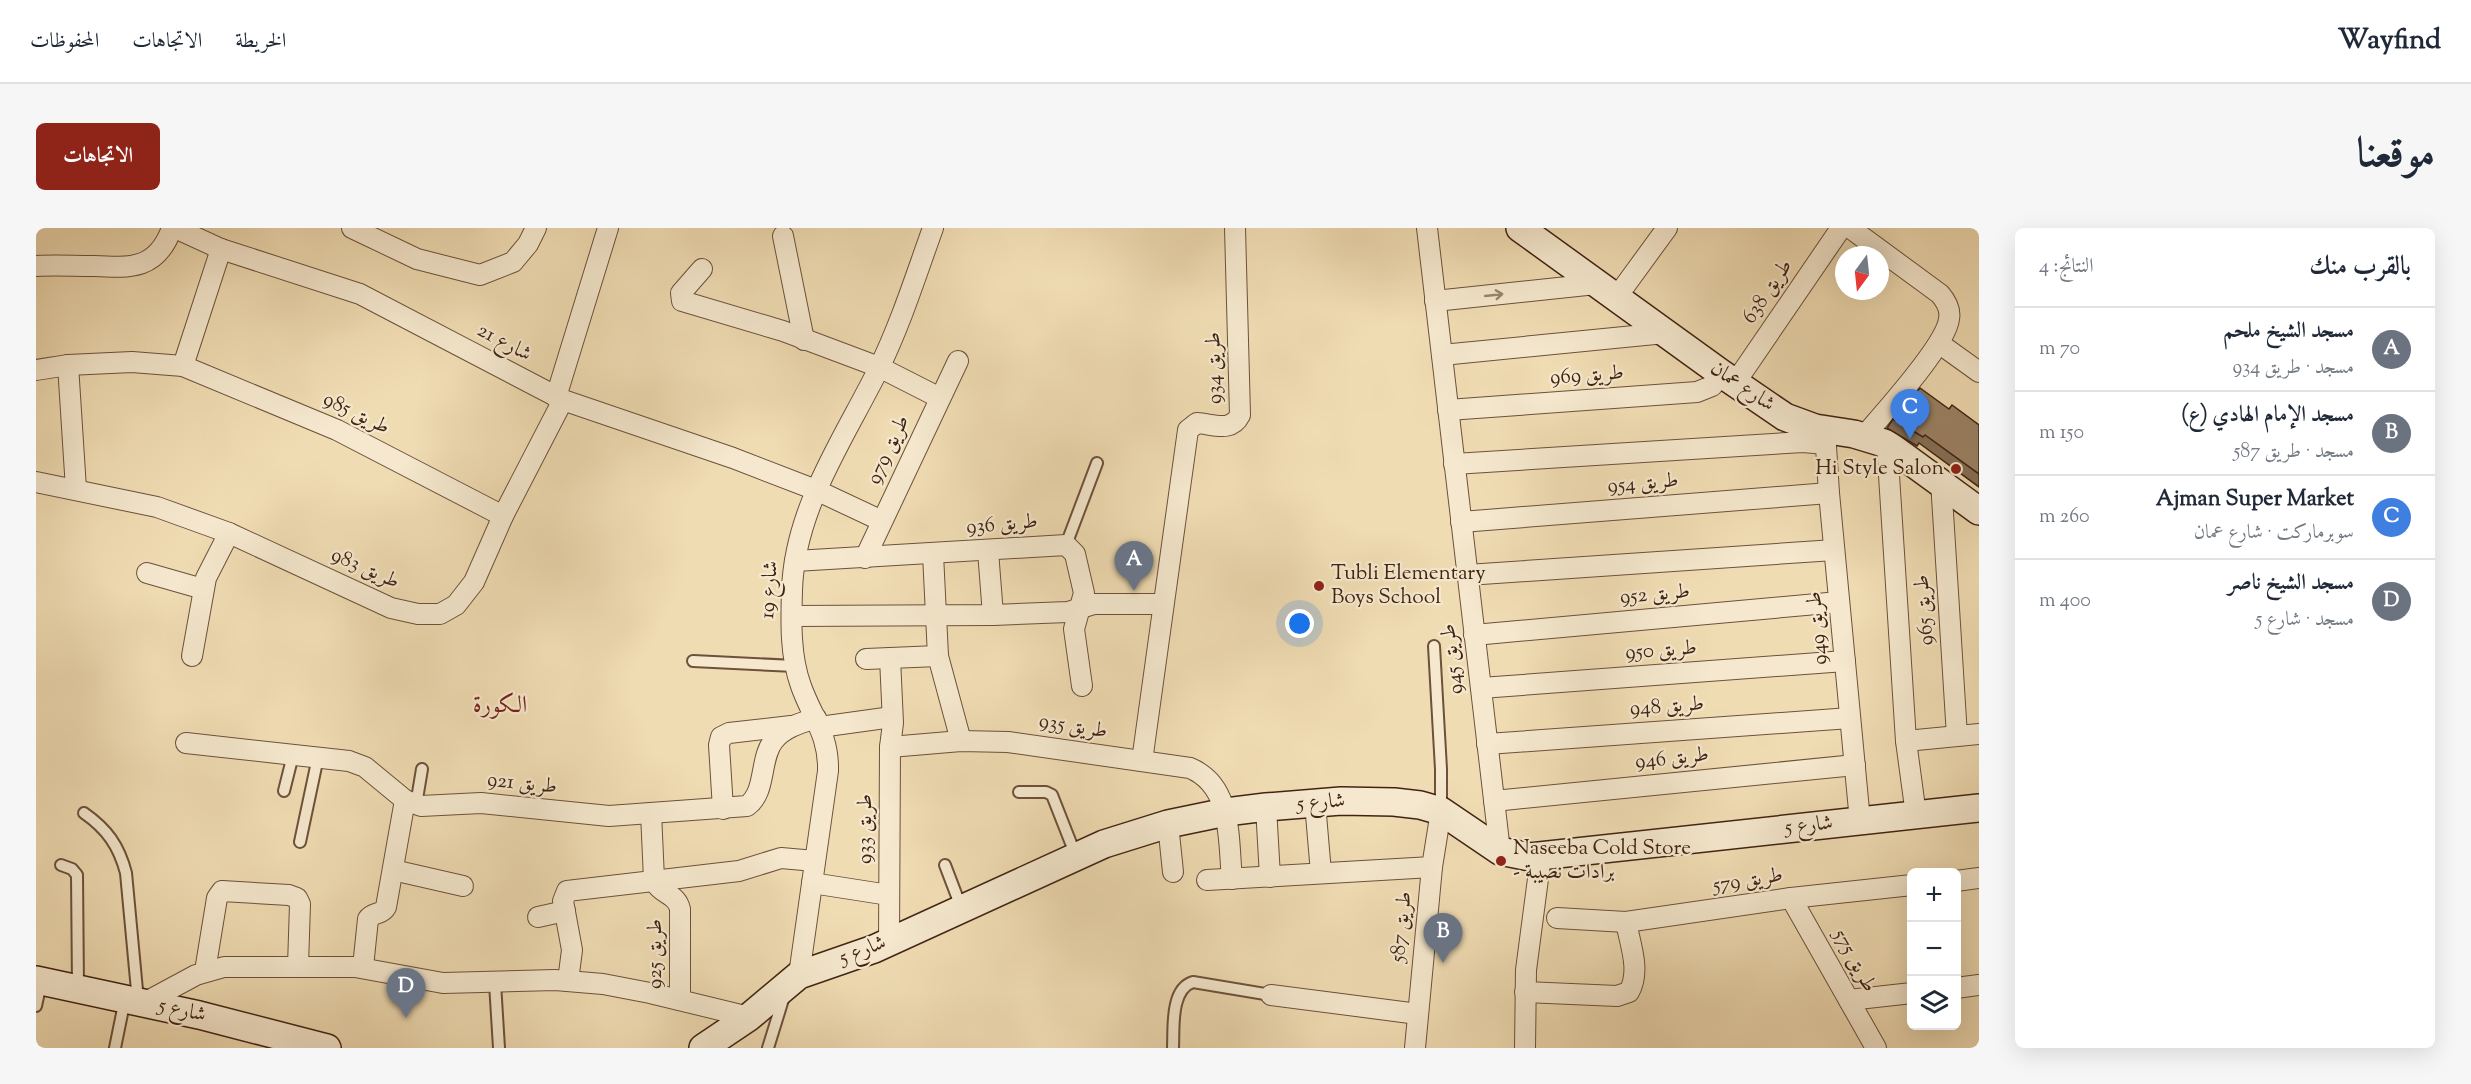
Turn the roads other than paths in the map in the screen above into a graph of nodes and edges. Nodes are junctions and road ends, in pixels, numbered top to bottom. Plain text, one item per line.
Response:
1 (174, 228) edge
2 (352, 228) edge
3 (536, 228) edge
4 (608, 228) edge
5 (933, 228) edge
6 (1235, 228) edge
7 (1427, 228) edge
8 (1520, 228) edge
9 (1667, 228) edge
10 (1841, 228) edge
11 (1850, 228) edge
12 (783, 236) dead end
13 (220, 249) junction
14 (36, 266) edge
15 (702, 269) dead end
16 (1606, 291) junction
17 (1435, 301) junction
18 (1665, 333) junction
19 (804, 340) junction
20 (1940, 344) junction
21 (1442, 355) junction
22 (958, 362) dead end
23 (68, 366) junction
24 (183, 366) junction
25 (879, 368) junction
26 (36, 370) edge
27 (1979, 372) edge
28 (1729, 379) junction
29 (559, 398) junction
30 (940, 398) junction
31 (1448, 410) junction
32 (1826, 437) junction
33 (1876, 440) junction
34 (1097, 463) dead end
35 (1454, 464) junction
36 (1941, 481) junction
37 (36, 482) edge
38 (76, 489) junction
39 (816, 490) junction
40 (1829, 493) junction
41 (1979, 511) edge
42 (503, 516) junction
43 (882, 521) junction
44 (1461, 522) junction
45 (229, 533) junction
46 (1066, 546) junction
47 (1834, 550) junction
48 (988, 551) junction
49 (933, 554) junction
50 (865, 558) junction
51 (795, 561) junction
52 (147, 573) dead end
53 (1467, 575) junction
54 (203, 589) junction
55 (1839, 602) junction
56 (1163, 603) junction
57 (1081, 608) junction
58 (936, 614) junction
59 (993, 615) junction
60 (792, 616) junction
61 (1474, 635) junction
62 (1434, 646) dead end
63 (192, 656) dead end
64 (938, 656) junction
65 (890, 658) junction
66 (866, 659) dead end
67 (693, 661) dead end
68 (1845, 661) junction
69 (795, 666) junction
70 (1082, 686) dead end
71 (1481, 688) junction
72 (892, 717) junction
73 (1850, 718) junction
74 (818, 722) junction
75 (794, 726) junction
76 (1979, 734) edge
77 (1956, 736) junction
78 (961, 741) junction
79 (1906, 741) junction
80 (186, 743) dead end
81 (1487, 744) junction
82 (890, 747) junction
83 (293, 755) junction
84 (318, 758) junction
85 (1142, 761) junction
86 (1855, 765) junction
87 (422, 769) dead end
88 (284, 791) dead end
89 (1019, 792) dead end
90 (1494, 801) junction
91 (411, 802) junction
92 (1315, 803) junction
93 (1266, 807) junction
94 (1979, 808) edge
95 (723, 809) junction
96 (1441, 811) junction
97 (1226, 812) junction
98 (84, 813) dead end
99 (651, 813) junction
100 (1916, 815) junction
101 (1860, 821) junction
102 (1168, 824) junction
103 (300, 842) dead end
104 (1500, 851) junction
105 (1076, 856) junction
106 (1541, 856) junction
107 (815, 861) junction
108 (61, 865) dead end
109 (945, 865) dead end
110 (1432, 867) junction
111 (393, 870) junction
112 (1173, 872) dead end
113 (1321, 873) junction
114 (1270, 877) junction
115 (1979, 878) edge
116 (654, 879) junction
117 (1232, 879) junction
118 (1207, 880) dead end
119 (1961, 880) edge
120 (812, 884) junction
121 (1907, 885) edge
122 (463, 886) dead end
123 (889, 895) junction
124 (1791, 898) junction
125 (961, 908) junction
126 (566, 911) junction
127 (538, 917) dead end
128 (1557, 918) dead end
129 (1626, 922) junction
130 (889, 941) junction
131 (298, 966) junction
132 (363, 967) junction
133 (205, 971) junction
134 (794, 978) junction
135 (568, 981) junction
136 (495, 982) junction
137 (1979, 986) edge
138 (1961, 988) edge
139 (38, 989) edge
140 (78, 989) junction
141 (1525, 992) junction
142 (1907, 993) edge
143 (1271, 995) joint
144 (680, 1000) junction
145 (1849, 1000) junction
146 (136, 1001) junction
147 (1418, 1014) junction
148 (749, 1017) junction
149 (115, 1048) edge
150 (327, 1048) edge
151 (499, 1048) edge
152 (703, 1048) edge
153 (768, 1048) edge
154 (1173, 1048) edge
155 (1415, 1048) edge
156 (1525, 1048) edge
157 (1876, 1048) edge

1 - 13 street, شارع 21
1 - 14 street
2 - 3 street
4 - 29 street, طريق 983
5 - 25 street, شارع 19
6 - 56 street, طريق 934
7 - 17 street, طريق 945
8 - 16 street, شارع عمان
9 - 16 street
10 - 28 street, طريق 638
11 - 20 street
12 - 19 street
13 - 24 street
13 - 29 street, شارع 21
15 - 19 street
17 -> 16 street
16 - 18 street, شارع عمان
17 - 21 street, طريق 945
18 - 21 street
18 - 28 street, شارع عمان
19 - 25 street
20 - 27 street
20 - 33 street
21 - 31 street, طريق 945
22 - 30 street, طريق 979
23 - 24 street, طريق 985
23 - 26 street, طريق 985
23 - 38 street
24 - 42 street, طريق 985
25 - 30 street
25 - 39 street, شارع 19
28 - 31 street, طريق 969
28 - 32 street, شارع عمان
29 - 39 street, شارع 21
29 - 42 street, طريق 983
30 - 43 street, طريق 979
31 - 35 street, طريق 945
32 - 33 street, شارع عمان
32 - 35 street
32 - 40 street, طريق 949
33 - 36 street, شارع عمان
33 - 79 street
34 - 46 lane
35 - 44 street, طريق 945
36 - 41 street, شارع عمان
36 - 77 street, طريق 965
37 - 38 street, طريق 983
38 - 45 street, طريق 983
39 - 43 street, شارع 21
39 - 51 street, شارع 19
40 - 44 street, طريق 954
40 - 47 street, طريق 949
42 - 45 street, طريق 983
43 - 50 street, طريق 979
44 - 53 street, طريق 945
45 - 54 street
46 - 48 street, طريق 936
46 - 57 street, طريق 936
47 - 53 street
47 - 55 street, طريق 949
48 - 49 street, طريق 936
48 - 59 street
49 - 50 street, طريق 936
49 - 58 street
50 - 51 street, طريق 936
51 - 60 street, شارع 19
52 - 54 street
53 - 61 street, طريق 945
54 - 63 street
55 - 61 street, طريق 952
55 - 68 street, طريق 949
56 - 57 street
56 - 85 street, طريق 934
57 - 59 street
57 - 70 street, طريق 936
58 - 59 street
58 - 60 street
58 - 64 street
60 - 69 street, شارع 19
61 - 71 street, طريق 945
62 - 96 lane
64 - 65 street
64 - 78 street
65 - 66 street
65 - 72 street, طريق 933
67 - 69 lane
68 - 71 street, طريق 950
68 - 73 street, طريق 949
69 - 74 street, شارع 19
71 - 81 street, طريق 945
72 - 74 street
72 - 82 street, طريق 933
73 - 81 street, طريق 948
73 - 86 street, طريق 949
74 - 75 street, طريق 921
74 - 107 street, شارع 19
75 - 95 street, طريق 921
75 - 95 street
76 - 77 street
77 - 79 street
78 - 82 street, طريق 935
78 - 85 street, طريق 935
79 - 100 street
80 - 83 street
81 - 90 street, طريق 945
82 - 123 street, طريق 933
83 - 84 street
83 - 88 lane
84 - 91 street
84 - 103 lane
85 - 97 street, طريق 935
86 - 90 street, طريق 946
86 - 101 street, طريق 949
87 - 91 lane
89 - 105 lane
90 - 104 street, طريق 945
91 - 99 street, طريق 921
91 - 111 street
92 - 93 street, شارع 5
92 - 96 street, شارع 5
92 - 113 street
93 - 97 street, شارع 5
93 - 114 street
94 - 100 street, شارع 5
95 - 99 street, طريق 921
96 - 104 street, شارع 5
96 - 110 street, طريق 587
97 - 102 street, شارع 5
97 - 117 street
98 - 146 lane
99 - 116 street
100 - 101 street, شارع 5
101 - 106 street, شارع 5
102 - 105 street, شارع 5
102 - 112 street
104 - 106 street, شارع 5
105 - 125 street, شارع 5
106 - 141 street
107 - 116 street
107 - 120 street, شارع 19
108 - 140 lane
109 - 125 lane
110 - 113 street
110 - 147 street, طريق 587
111 - 122 street
111 - 132 street
113 - 114 street
114 - 117 street
115 - 119 street
116 - 126 street
116 - 144 street, طريق 925
117 - 118 street
120 - 123 street
120 - 134 street, شارع 19
121 - 124 street, طريق 579
123 - 130 street, طريق 933
124 - 129 street, طريق 579
124 - 145 street, طريق 575
125 - 130 street, شارع 5
126 - 127 street
126 - 135 street
128 - 129 street, طريق 579
129 - 141 street
130 - 134 street, شارع 5
131 - 132 street
131 - 133 street
131 - 133 street
132 - 136 street
133 - 146 street
134 - 148 street, شارع 5
134 - 153 lane
135 - 136 street
135 - 144 street
136 - 151 lane
137 - 138 street
139 - 140 street, شارع 5
140 - 146 street, شارع 5
141 - 156 street
142 - 145 street
143 - 147 street
143 - 154 lane
144 - 148 street
145 - 157 street, طريق 575
146 - 149 lane
146 - 150 street, شارع 5
147 - 155 street, طريق 587
148 - 152 street, شارع 5

